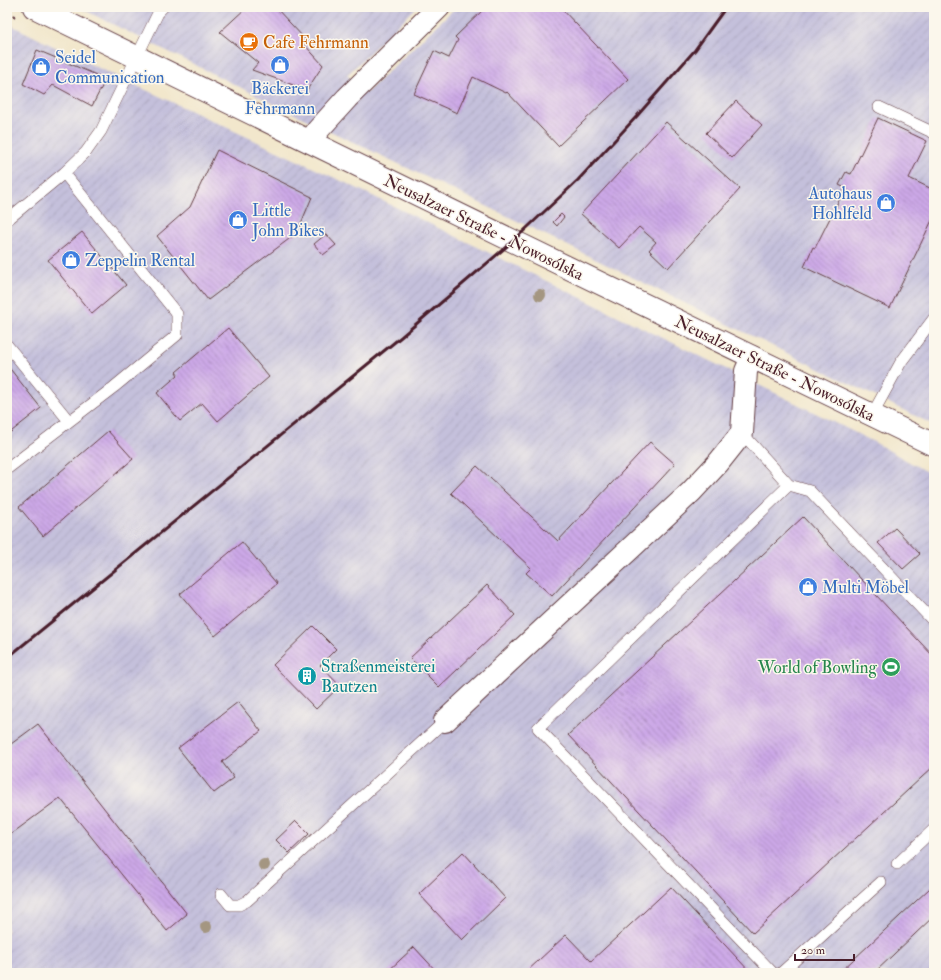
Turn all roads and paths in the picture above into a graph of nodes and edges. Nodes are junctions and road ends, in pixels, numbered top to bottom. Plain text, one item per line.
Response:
1 (34, 7) edge
2 (439, 7) edge
3 (158, 8) edge
4 (136, 58) junction
5 (879, 107) dead end
6 (934, 132) edge
7 (310, 141) junction
8 (64, 172) junction
9 (7, 220) edge
10 (934, 318) edge
11 (7, 345) edge
12 (752, 357) junction
13 (872, 415) junction
14 (69, 421) junction
15 (742, 433) junction
16 (934, 445) edge
17 (7, 469) edge
18 (788, 485) junction
19 (934, 622) edge
20 (445, 721) joint
21 (934, 829) edge
22 (897, 864) dead end
23 (881, 882) dead end
24 (221, 894) dead end
25 (773, 973) edge
26 (782, 973) edge

1 - 4 main road, Neusalzaer Straße - Nowosólska
2 - 7 main road
3 - 4 lane
4 - 7 main road, Neusalzaer Straße - Nowosólska
4 - 8 lane
5 - 6 lane
7 - 12 main road, Neusalzaer Straße - Nowosólska
8 - 9 lane
8 - 14 lane
10 - 13 lane
11 - 14 lane
12 - 13 main road, Neusalzaer Straße - Nowosólska
12 - 15 main road
13 - 16 main road, Neusalzaer Straße - Nowosólska
14 - 17 lane
15 - 18 lane
15 - 20 main road
18 - 19 lane
18 - 25 lane
20 - 24 lane
21 - 22 lane
23 - 26 lane

